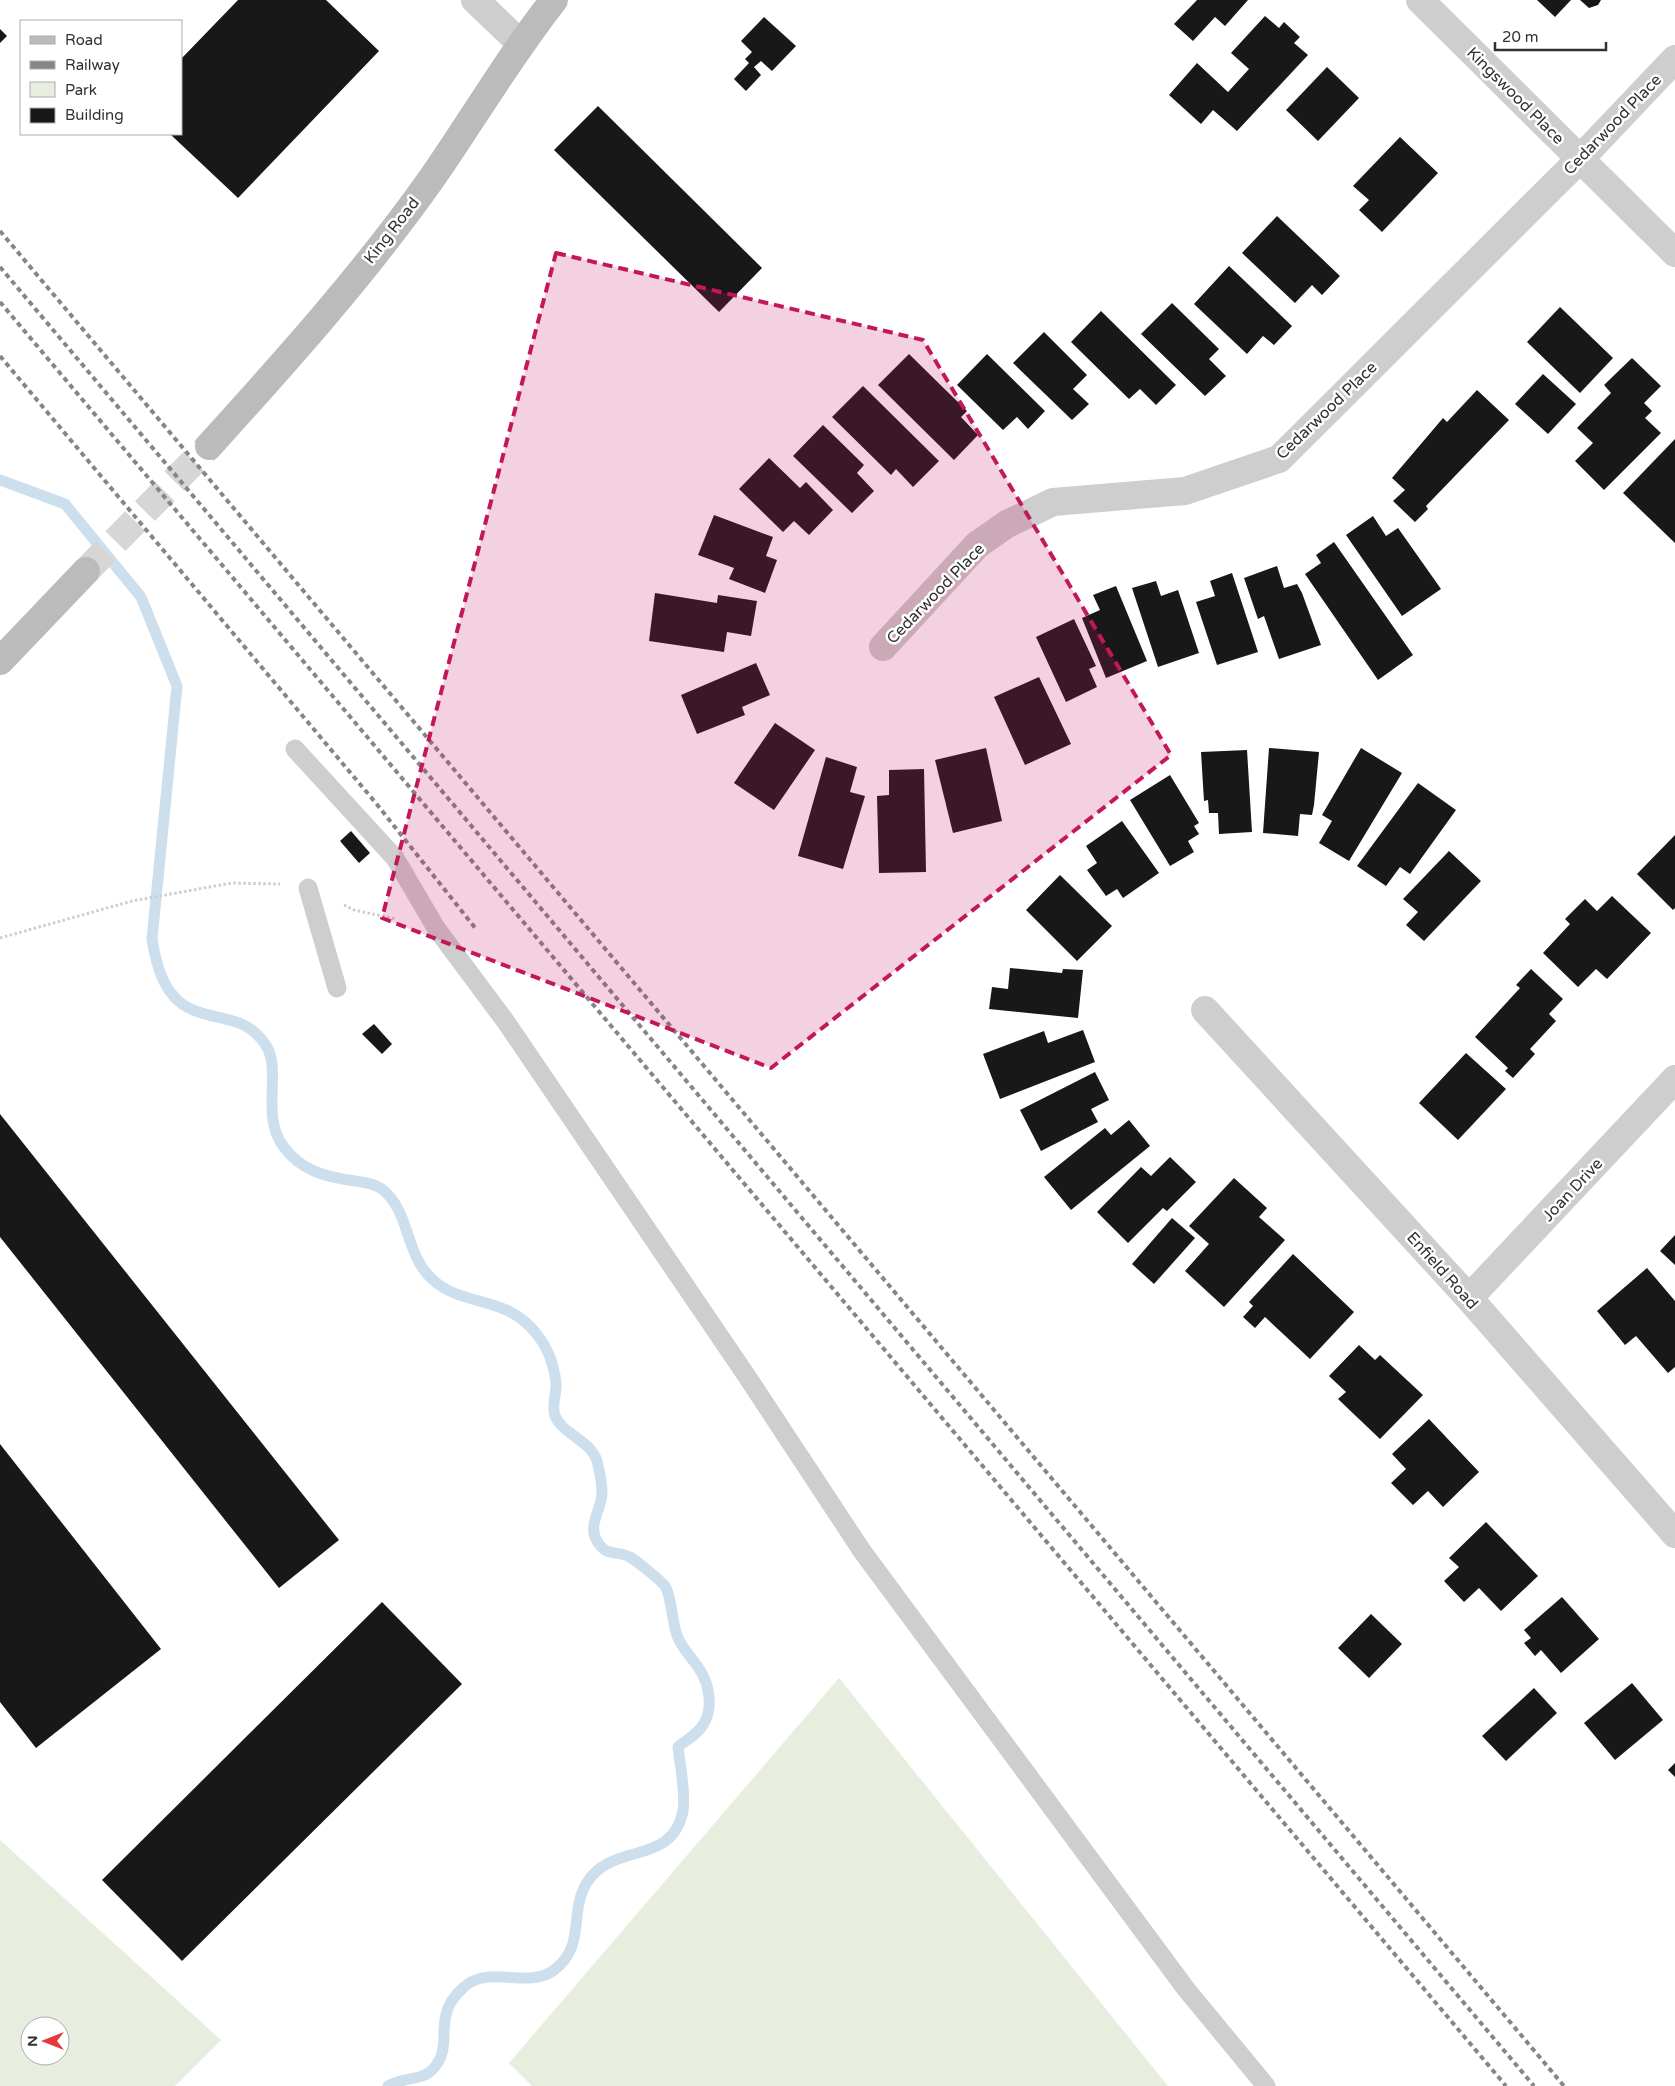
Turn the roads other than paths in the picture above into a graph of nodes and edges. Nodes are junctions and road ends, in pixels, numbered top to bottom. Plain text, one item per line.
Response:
1 (475, 0) edge
2 (554, 0) edge
3 (1420, 0) edge
4 (520, 43) junction
5 (1675, 59) edge
6 (1580, 158) junction
7 (1675, 253) edge
8 (209, 446) tunnel mouth
9 (86, 571) tunnel mouth
10 (883, 647) dead end
11 (0, 661) edge
12 (295, 749) dead end
13 (308, 888) road end
14 (337, 988) dead end
15 (1206, 1010) dead end
16 (1675, 1079) edge
17 (1470, 1298) junction
18 (1675, 1534) edge
19 (1266, 2086) edge

1 - 4 street
2 - 4 street, King Road
3 - 6 street, Kingswood Place
4 - 8 street, King Road
5 - 6 street, Cedarwood Place
6 - 7 street, Kingswood Place
6 - 10 street, Cedarwood Place
9 - 11 street
12 - 19 lane
13 - 14 lane
15 - 17 street, Enfield Road
16 - 17 street, Joan Drive
17 - 18 street, Enfield Road

